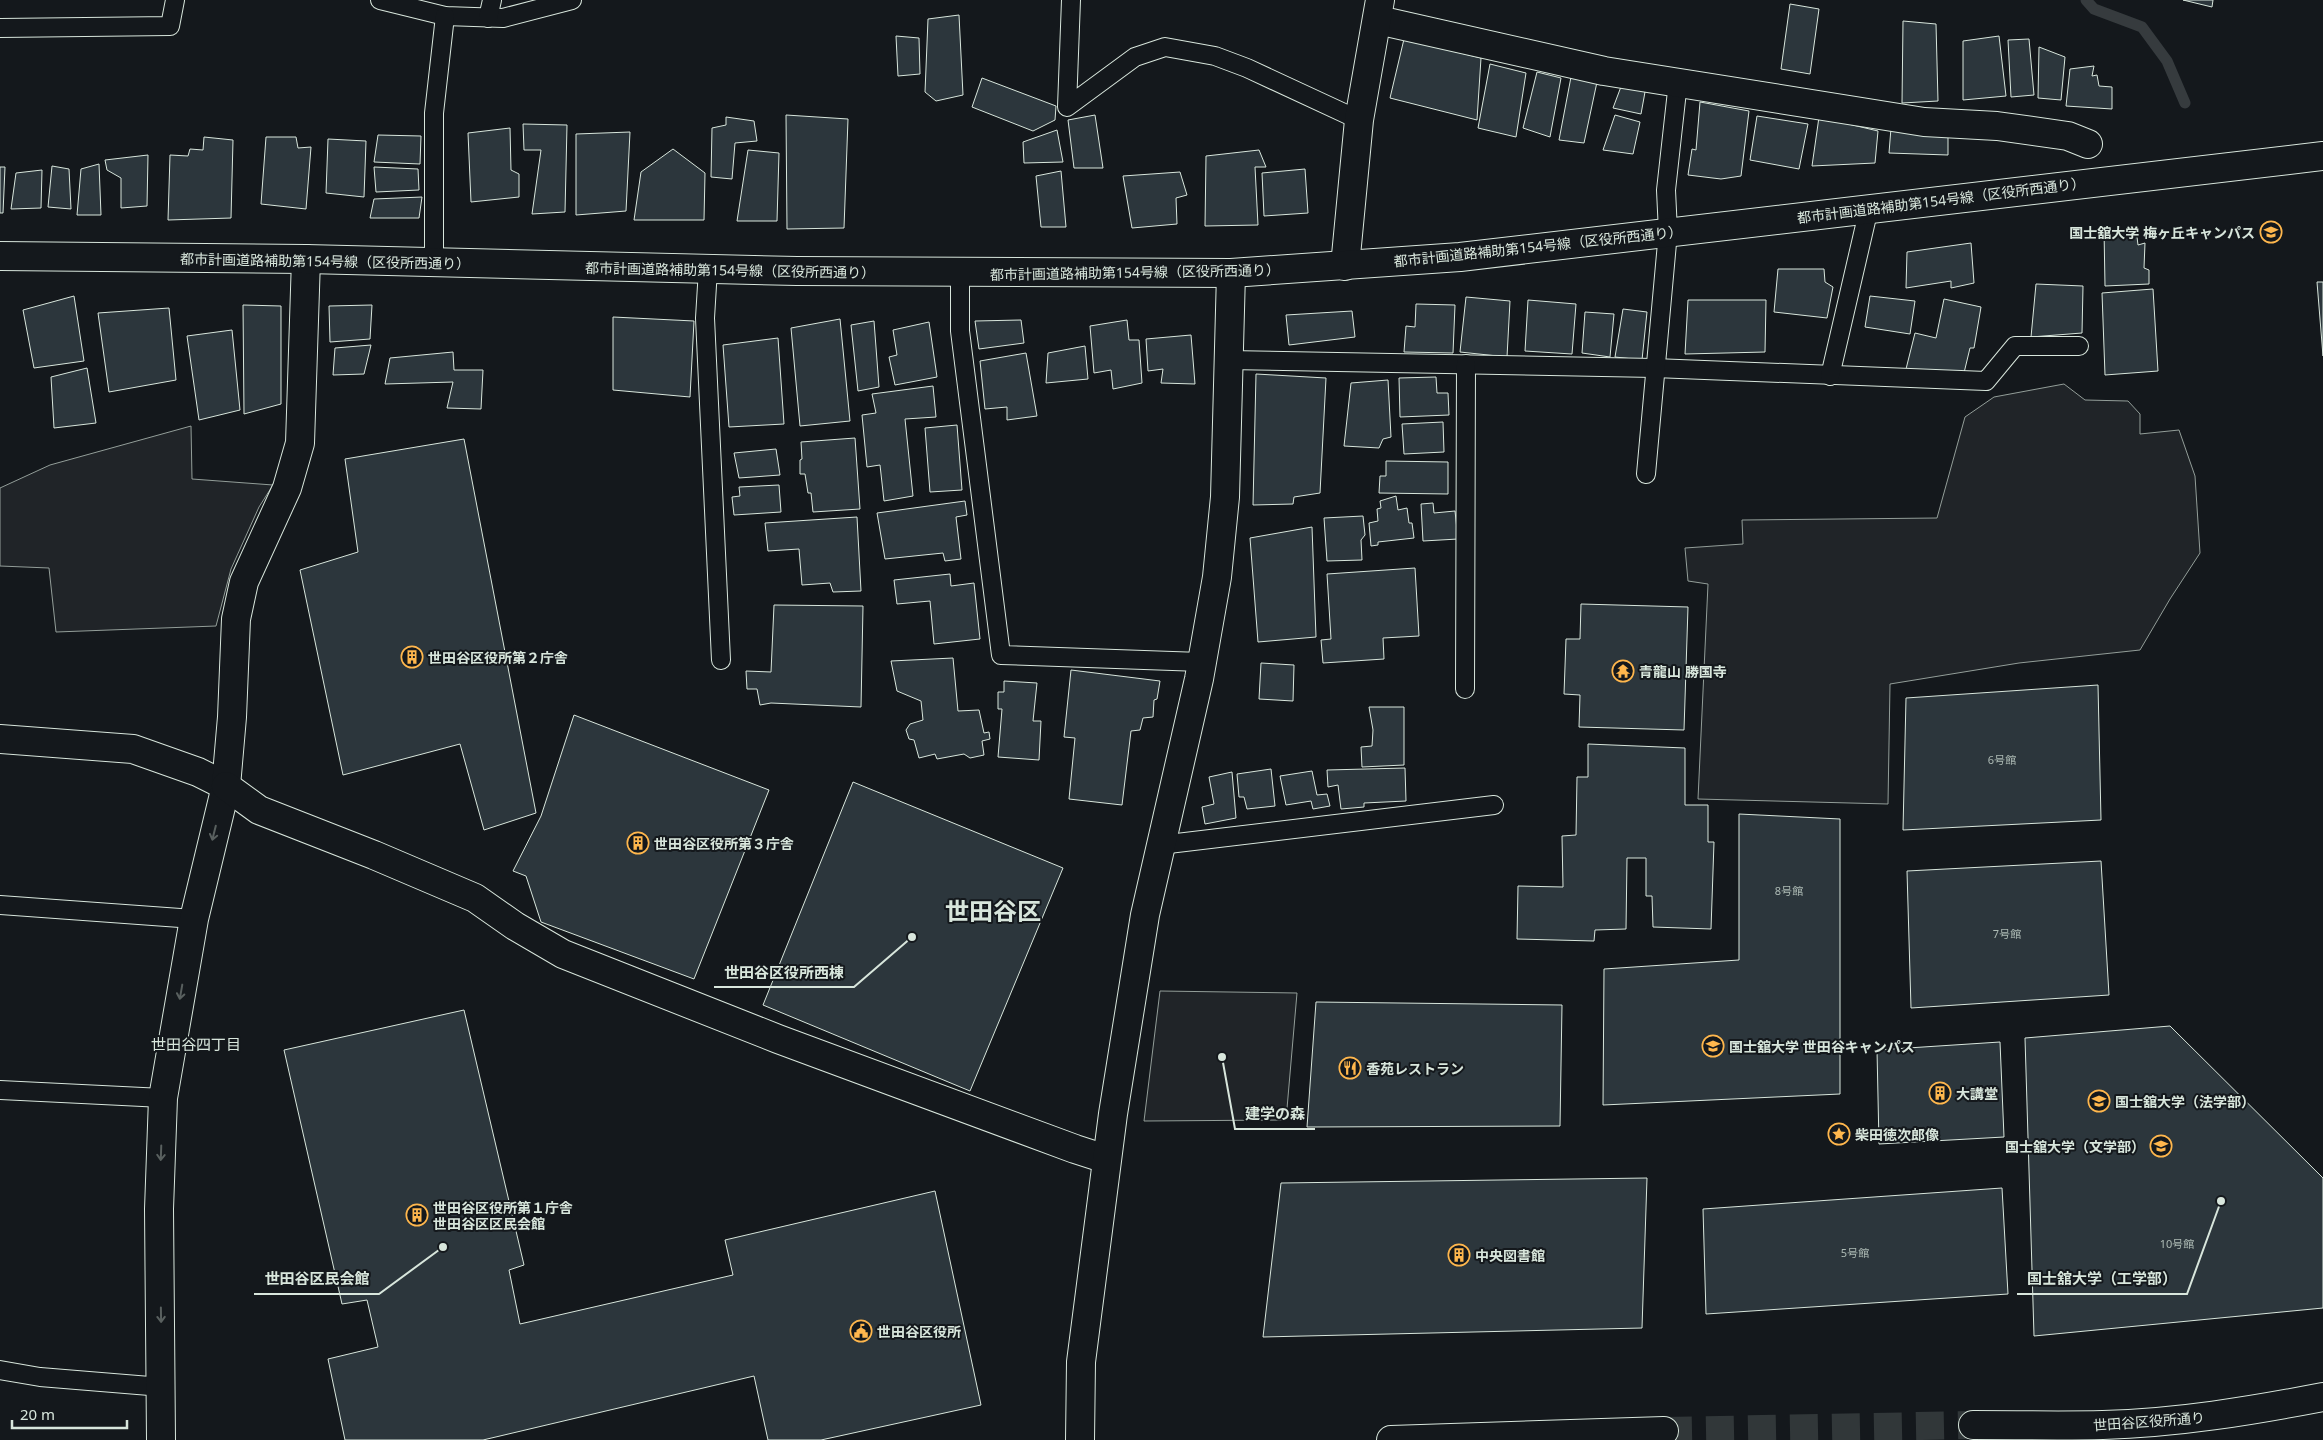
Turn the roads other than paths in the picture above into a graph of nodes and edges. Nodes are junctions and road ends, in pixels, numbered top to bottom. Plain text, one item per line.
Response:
1 (175, 0) edge
2 (383, 0) edge
3 (492, 0) edge
4 (572, 0) edge
5 (1072, 0) edge
6 (1379, 10) edge
7 (445, 16) junction
8 (488, 18) junction
9 (0, 28) edge
10 (1678, 82) junction
11 (1359, 120) junction
12 (2088, 144) dead end
13 (2323, 156) edge
14 (1869, 208) junction
15 (1668, 232) junction
16 (0, 256) edge
17 (306, 259) junction
18 (434, 264) junction
19 (1345, 266) junction
20 (708, 269) junction
21 (1230, 273) junction
22 (960, 274) junction
23 (2079, 346) dead end
24 (1228, 360) junction
25 (1466, 364) junction
26 (1654, 368) junction
27 (1830, 376) junction
28 (1646, 474) dead end
29 (721, 660) dead end
30 (1201, 662) junction
31 (1465, 689) dead end
32 (0, 739) edge
33 (226, 786) junction
34 (1494, 805) dead end
35 (1160, 845) junction
36 (0, 905) edge
37 (194, 919) junction
38 (0, 1090) edge
39 (164, 1098) junction
40 (1106, 1159) junction
41 (0, 1370) edge
42 (162, 1387) junction
43 (2323, 1397) edge
44 (1973, 1425) tunnel mouth
45 (1664, 1431) tunnel mouth
46 (162, 1440) edge
47 (1080, 1440) edge
48 (1391, 1440) edge

1 - 9 lane
2 - 7 lane
3 - 8 lane
4 - 8 lane
5 - 11 lane
6 - 10 street
6 - 11 street
7 - 8 lane
7 - 18 lane
10 - 12 street
10 - 15 lane
11 - 19 street
13 - 14 street, 都市計画道路補助第154号線（区役所西通り）
14 - 15 street, 都市計画道路補助第154号線（区役所西通り）
14 - 27 lane
15 - 19 street, 都市計画道路補助第154号線（区役所西通り）
15 - 26 lane
16 - 17 street, 都市計画道路補助第154号線（区役所西通り）
17 - 18 street, 都市計画道路補助第154号線（区役所西通り）
17 - 33 street
18 - 20 street, 都市計画道路補助第154号線（区役所西通り）
19 - 21 street, 都市計画道路補助第154号線（区役所西通り）
20 - 22 street, 都市計画道路補助第154号線（区役所西通り）
20 - 29 lane
21 - 22 street, 都市計画道路補助第154号線（区役所西通り）
21 - 24 street
22 - 30 lane
23 - 27 lane
24 - 25 lane
24 - 30 street
25 - 26 lane
25 - 31 lane
26 - 27 lane
26 - 28 lane
30 - 35 street
32 - 33 street
33 -> 37 street
33 - 40 street
34 - 35 lane
35 - 40 street
36 - 37 lane
37 -> 39 street
38 - 39 lane
39 -> 42 street
40 - 47 street
41 - 42 lane
42 - 46 street
43 - 44 street, 世田谷区役所通り
45 - 48 street

